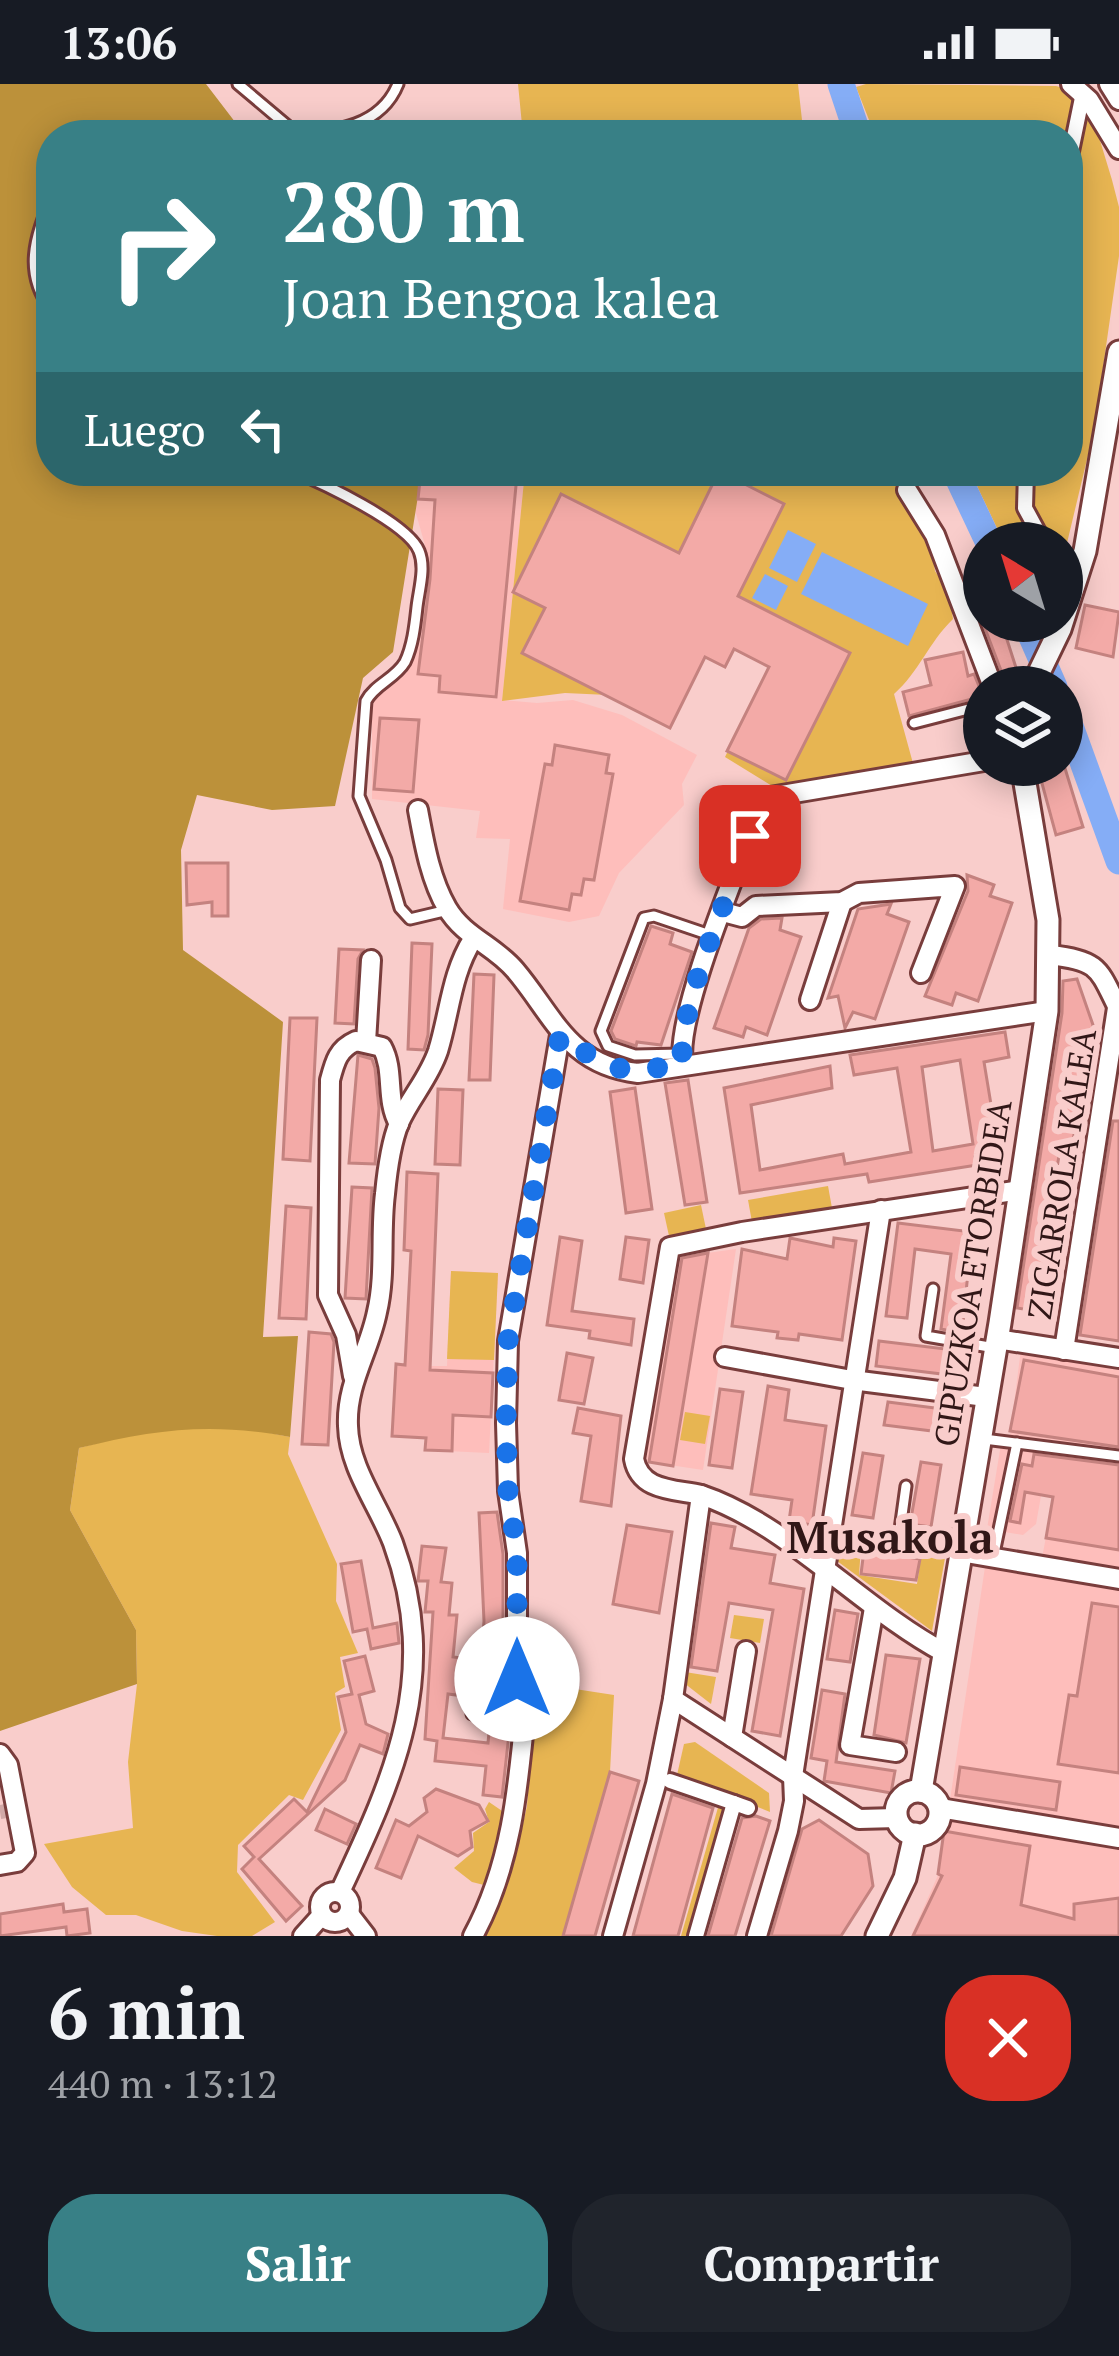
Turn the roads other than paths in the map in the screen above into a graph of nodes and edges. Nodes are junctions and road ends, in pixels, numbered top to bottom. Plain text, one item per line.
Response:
1 (238, 84) edge
2 (398, 84) edge
3 (1109, 84) edge
4 (1086, 92) edge
5 (1119, 100) edge
6 (280, 120) edge
7 (362, 120) edge
8 (1119, 149) edge
9 (36, 240) edge
10 (36, 284) edge
11 (1119, 352) edge
12 (323, 486) edge
13 (1026, 486) edge
14 (907, 490) dead end
15 (1033, 522) edge
16 (1083, 556) edge
17 (985, 666) edge
18 (963, 710) edge
19 (914, 723) dead end
20 (963, 765) edge
21 (1026, 786) edge
22 (418, 810) dead end
23 (842, 902) junction
24 (448, 910) junction
25 (723, 912) junction
26 (712, 935) junction
27 (473, 939) junction
28 (1050, 955) junction
29 (371, 960) dead end
30 (921, 973) dead end
31 (810, 1000) dead end
32 (1118, 1009) edge
33 (1047, 1011) junction
34 (560, 1035) junction
35 (366, 1042) junction
36 (682, 1059) junction
37 (399, 1124) junction
38 (1020, 1190) junction
39 (881, 1210) junction
40 (933, 1288) dead end
41 (996, 1344) junction
42 (1064, 1350) junction
43 (725, 1357) dead end
44 (1119, 1358) edge
45 (353, 1376) junction
46 (852, 1380) junction
47 (986, 1397) junction
48 (979, 1438) junction
49 (1017, 1443) junction
50 (1119, 1456) edge
51 (906, 1486) dead end
52 (701, 1495) junction
53 (960, 1552) junction
54 (993, 1558) junction
55 (824, 1572) junction
56 (1119, 1579) edge
57 (874, 1608) junction
58 (746, 1651) dead end
59 (945, 1653) junction
60 (517, 1679) junction
61 (673, 1699) junction
62 (472, 1714) dead end
63 (732, 1737) junction
64 (896, 1752) dead end
65 (0, 1754) edge
66 (793, 1776) junction
67 (670, 1781) dead end
68 (921, 1791) junction
69 (940, 1808) junction
70 (897, 1818) junction
71 (915, 1834) junction
72 (1119, 1838) edge
73 (0, 1864) edge
74 (340, 1892) junction
75 (349, 1914) junction
76 (322, 1915) junction
77 (303, 1936) edge
78 (367, 1936) edge
79 (473, 1936) edge
80 (614, 1936) edge
81 (696, 1936) edge
82 (757, 1936) edge
83 (877, 1936) edge

1 - 6 lane
2 - 7 lane
3 - 5 street
4 - 8 street
9 - 10 lane
11 - 16 street
12 - 24 lane
13 - 15 street
14 - 17 street
18 - 19 lane
20 - 25 street
21 - 28 street, GIPUZKOA ETORBIDEA
22 - 24 street
23 - 25 street
23 - 30 street
23 - 31 street
24 - 27 street
25 - 26 street
26 - 36 street
26 - 36 lane
27 - 34 street
27 - 37 street
28 - 32 street, ZIGARROLA KALEA
28 - 33 street, GIPUZKOA ETORBIDEA
29 - 35 street
32 - 42 street, ZIGARROLA KALEA
33 - 36 street
33 - 38 street, GIPUZKOA ETORBIDEA
34 - 36 street
34 - 60 street
35 - 37 street
35 - 45 street
37 - 45 street
38 - 39 street
38 - 41 street, GIPUZKOA ETORBIDEA
39 - 46 street
39 - 52 street
40 - 41 lane
41 - 42 street, ZIGARROLA KALEA
41 - 47 street, GIPUZKOA ETORBIDEA
42 - 44 street, ZIGARROLA KALEA
43 - 46 street
45 - 74 street
46 - 47 street
46 - 55 street
47 - 48 street, GIPUZKOA ETORBIDEA
48 - 49 lane
48 - 53 street, GIPUZKOA ETORBIDEA
49 - 50 lane
49 - 54 lane
51 - 53 lane
52 - 55 street
52 - 61 street
53 - 54 street
53 - 59 street, GIPUZKOA ETORBIDEA
54 - 56 street
55 - 57 street
55 - 66 street
57 - 59 street
57 - 64 street
58 - 63 street
59 - 68 street, GIPUZKOA ETORBIDEA
60 - 62 lane
60 - 79 street
61 - 63 street
61 - 80 street
63 - 66 street
65 - 73 street
66 - 70 street
66 - 82 street
67 - 81 street
68 - 69 street
68 - 70 street
69 - 71 street
69 - 72 street
70 - 71 street
71 - 83 street
74 - 75 street
74 - 76 street
75 - 76 street
75 - 78 street
76 - 77 street

